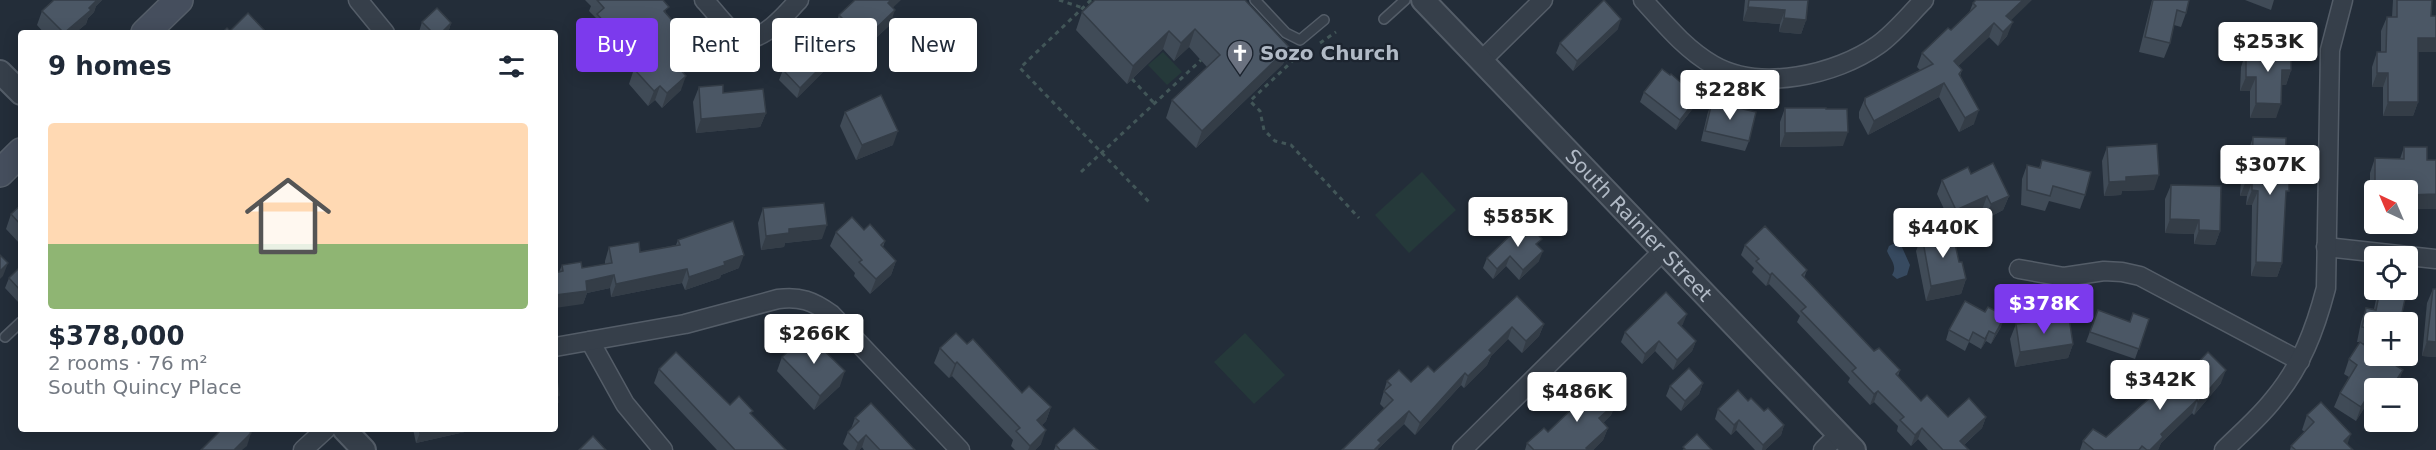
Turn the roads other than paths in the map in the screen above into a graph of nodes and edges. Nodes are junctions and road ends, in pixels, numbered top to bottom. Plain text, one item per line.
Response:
1 (179, 0) edge
2 (358, 0) edge
3 (704, 0) edge
4 (799, 0) edge
5 (1255, 0) edge
6 (1405, 0) edge
7 (1423, 0) edge
8 (1544, 0) edge
9 (1642, 0) edge
10 (1924, 0) edge
11 (2343, 0) edge
12 (1384, 19) dead end
13 (1324, 20) dead end
14 (148, 30) edge
15 (383, 30) edge
16 (1481, 61) junction
17 (0, 72) edge
18 (18, 90) edge
19 (18, 155) edge
20 (0, 173) edge
21 (2326, 247) junction
22 (1664, 251) junction
23 (2436, 259) edge
24 (2019, 269) dead end
25 (18, 325) edge
26 (5, 338) dead end
27 (590, 341) junction
28 (558, 346) edge
29 (2300, 361) junction
30 (323, 432) edge
31 (347, 432) edge
32 (1846, 442) edge
33 (303, 450) edge
34 (364, 450) edge
35 (663, 450) edge
36 (960, 450) edge
37 (1462, 450) edge
38 (1823, 450) edge
39 (2224, 450) edge

1 - 14 main road
2 - 15 street
3 - 4 street
5 - 13 lane
6 - 12 lane
7 - 16 street, South Rainier Street
8 - 16 street
9 - 10 street
11 - 21 street
16 - 22 street, South Rainier Street
17 - 18 street
19 - 20 main road
21 - 23 street
21 - 29 street
22 - 32 street, South Rainier Street
22 - 37 street
24 - 29 street
25 - 26 lane
27 - 28 street
27 - 35 street
27 - 36 street
29 - 39 street
30 - 33 street
31 - 34 street
32 - 38 street

